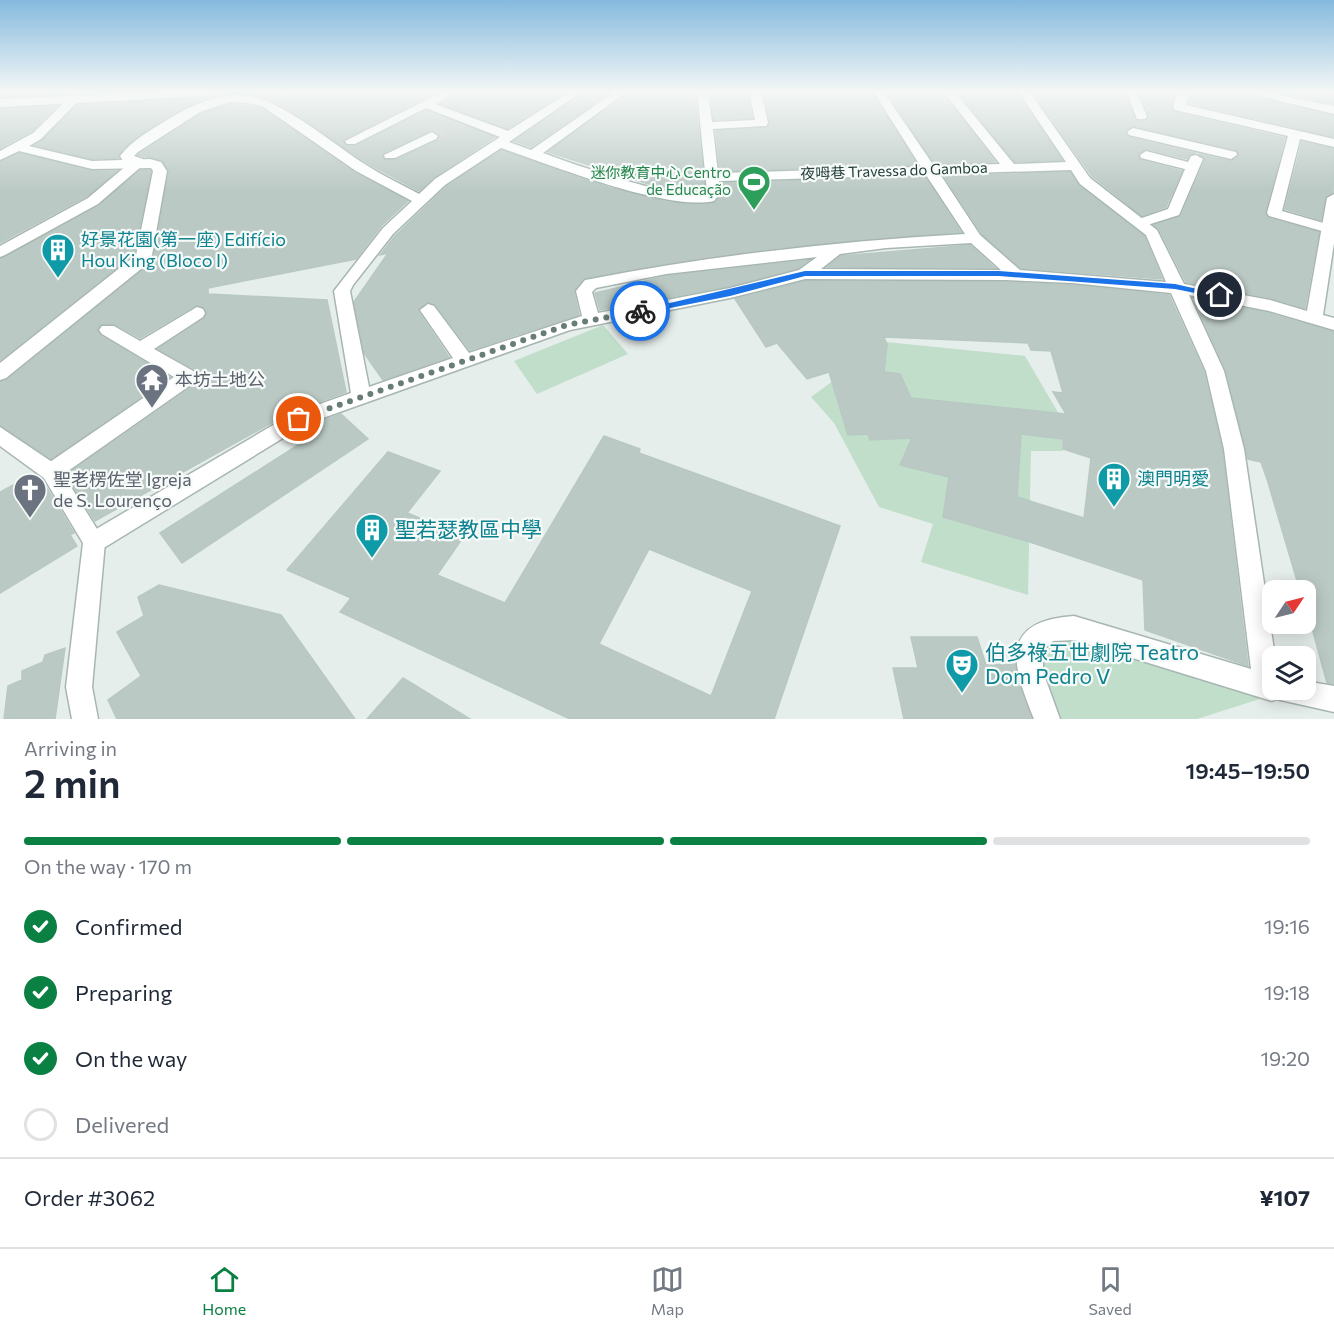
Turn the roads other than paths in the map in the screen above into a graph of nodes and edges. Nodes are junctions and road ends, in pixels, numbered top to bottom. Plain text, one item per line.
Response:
1 (49, 125) edge
2 (169, 125) edge
3 (297, 125) edge
4 (384, 125) edge
5 (470, 125) edge
6 (527, 125) edge
7 (575, 125) edge
8 (733, 125) edge
9 (902, 125) edge
10 (975, 125) edge
11 (1047, 125) edge
12 (1257, 125) edge
13 (706, 126) joint
14 (1133, 132) dead end
15 (1295, 133) junction
16 (432, 136) tunnel mouth
17 (504, 140) junction
18 (351, 141) dead end
19 (1334, 143) edge
20 (19, 147) junction
21 (390, 155) dead end
22 (532, 155) junction
23 (1146, 155) dead end
24 (1231, 155) dead end
25 (0, 156) edge
26 (1197, 158) junction
27 (134, 163) junction
28 (1075, 166) junction
29 (1010, 168) junction
30 (930, 170) junction
31 (712, 177) junction
32 (1334, 198) edge
33 (420, 200) junction
34 (1141, 223) junction
35 (1330, 231) edge
36 (975, 238) junction
37 (835, 250) junction
38 (0, 252) edge
39 (805, 274) junction
40 (1016, 275) junction
41 (1175, 286) junction
42 (428, 310) dead end
43 (197, 314) dead end
44 (1314, 318) junction
45 (591, 320) junction
46 (1334, 324) edge
47 (108, 330) dead end
48 (140, 349) junction
49 (465, 361) junction
50 (0, 372) edge
51 (361, 397) junction
52 (0, 435) edge
53 (51, 472) junction
54 (94, 542) junction
55 (1268, 646) edge
56 (1262, 684) edge
57 (1316, 696) edge
58 (1334, 699) edge
59 (85, 719) edge
60 (1047, 719) edge

1 - 20 street
2 - 27 street
3 - 33 street
4 - 18 street
5 - 17 street
6 - 17 street
7 - 22 street
8 - 13 street
9 - 30 street
10 - 29 street
11 - 28 street
12 - 15 street
13 - 31 street
14 - 26 street
15 - 19 street
15 - 35 street
16 - 21 street
17 - 22 street
17 - 33 street
20 - 25 street
20 - 27 street
22 - 31 street
23 - 26 street
24 - 26 street
26 - 34 street
27 - 38 street
27 - 50 street
28 - 29 street, 夜呣巷 Travessa do Gamboa
28 - 34 street
29 - 30 street, 夜呣巷 Travessa do Gamboa
30 - 31 street, 夜呣巷 Travessa do Gamboa
30 - 36 street
32 - 35 street
33 - 51 street
34 - 41 street
35 - 44 street
36 - 37 street
36 - 40 street
37 - 39 street
37 - 45 street
39 - 40 street
39 - 45 street
40 - 41 street
41 - 44 street
41 - 55 street
42 - 49 street
43 - 48 street
44 - 46 street
45 - 49 street
47 - 48 street
48 - 53 street
49 - 51 street
51 - 54 street
52 - 53 street
53 - 54 street
54 - 59 street
56 - 60 street
57 - 58 street

